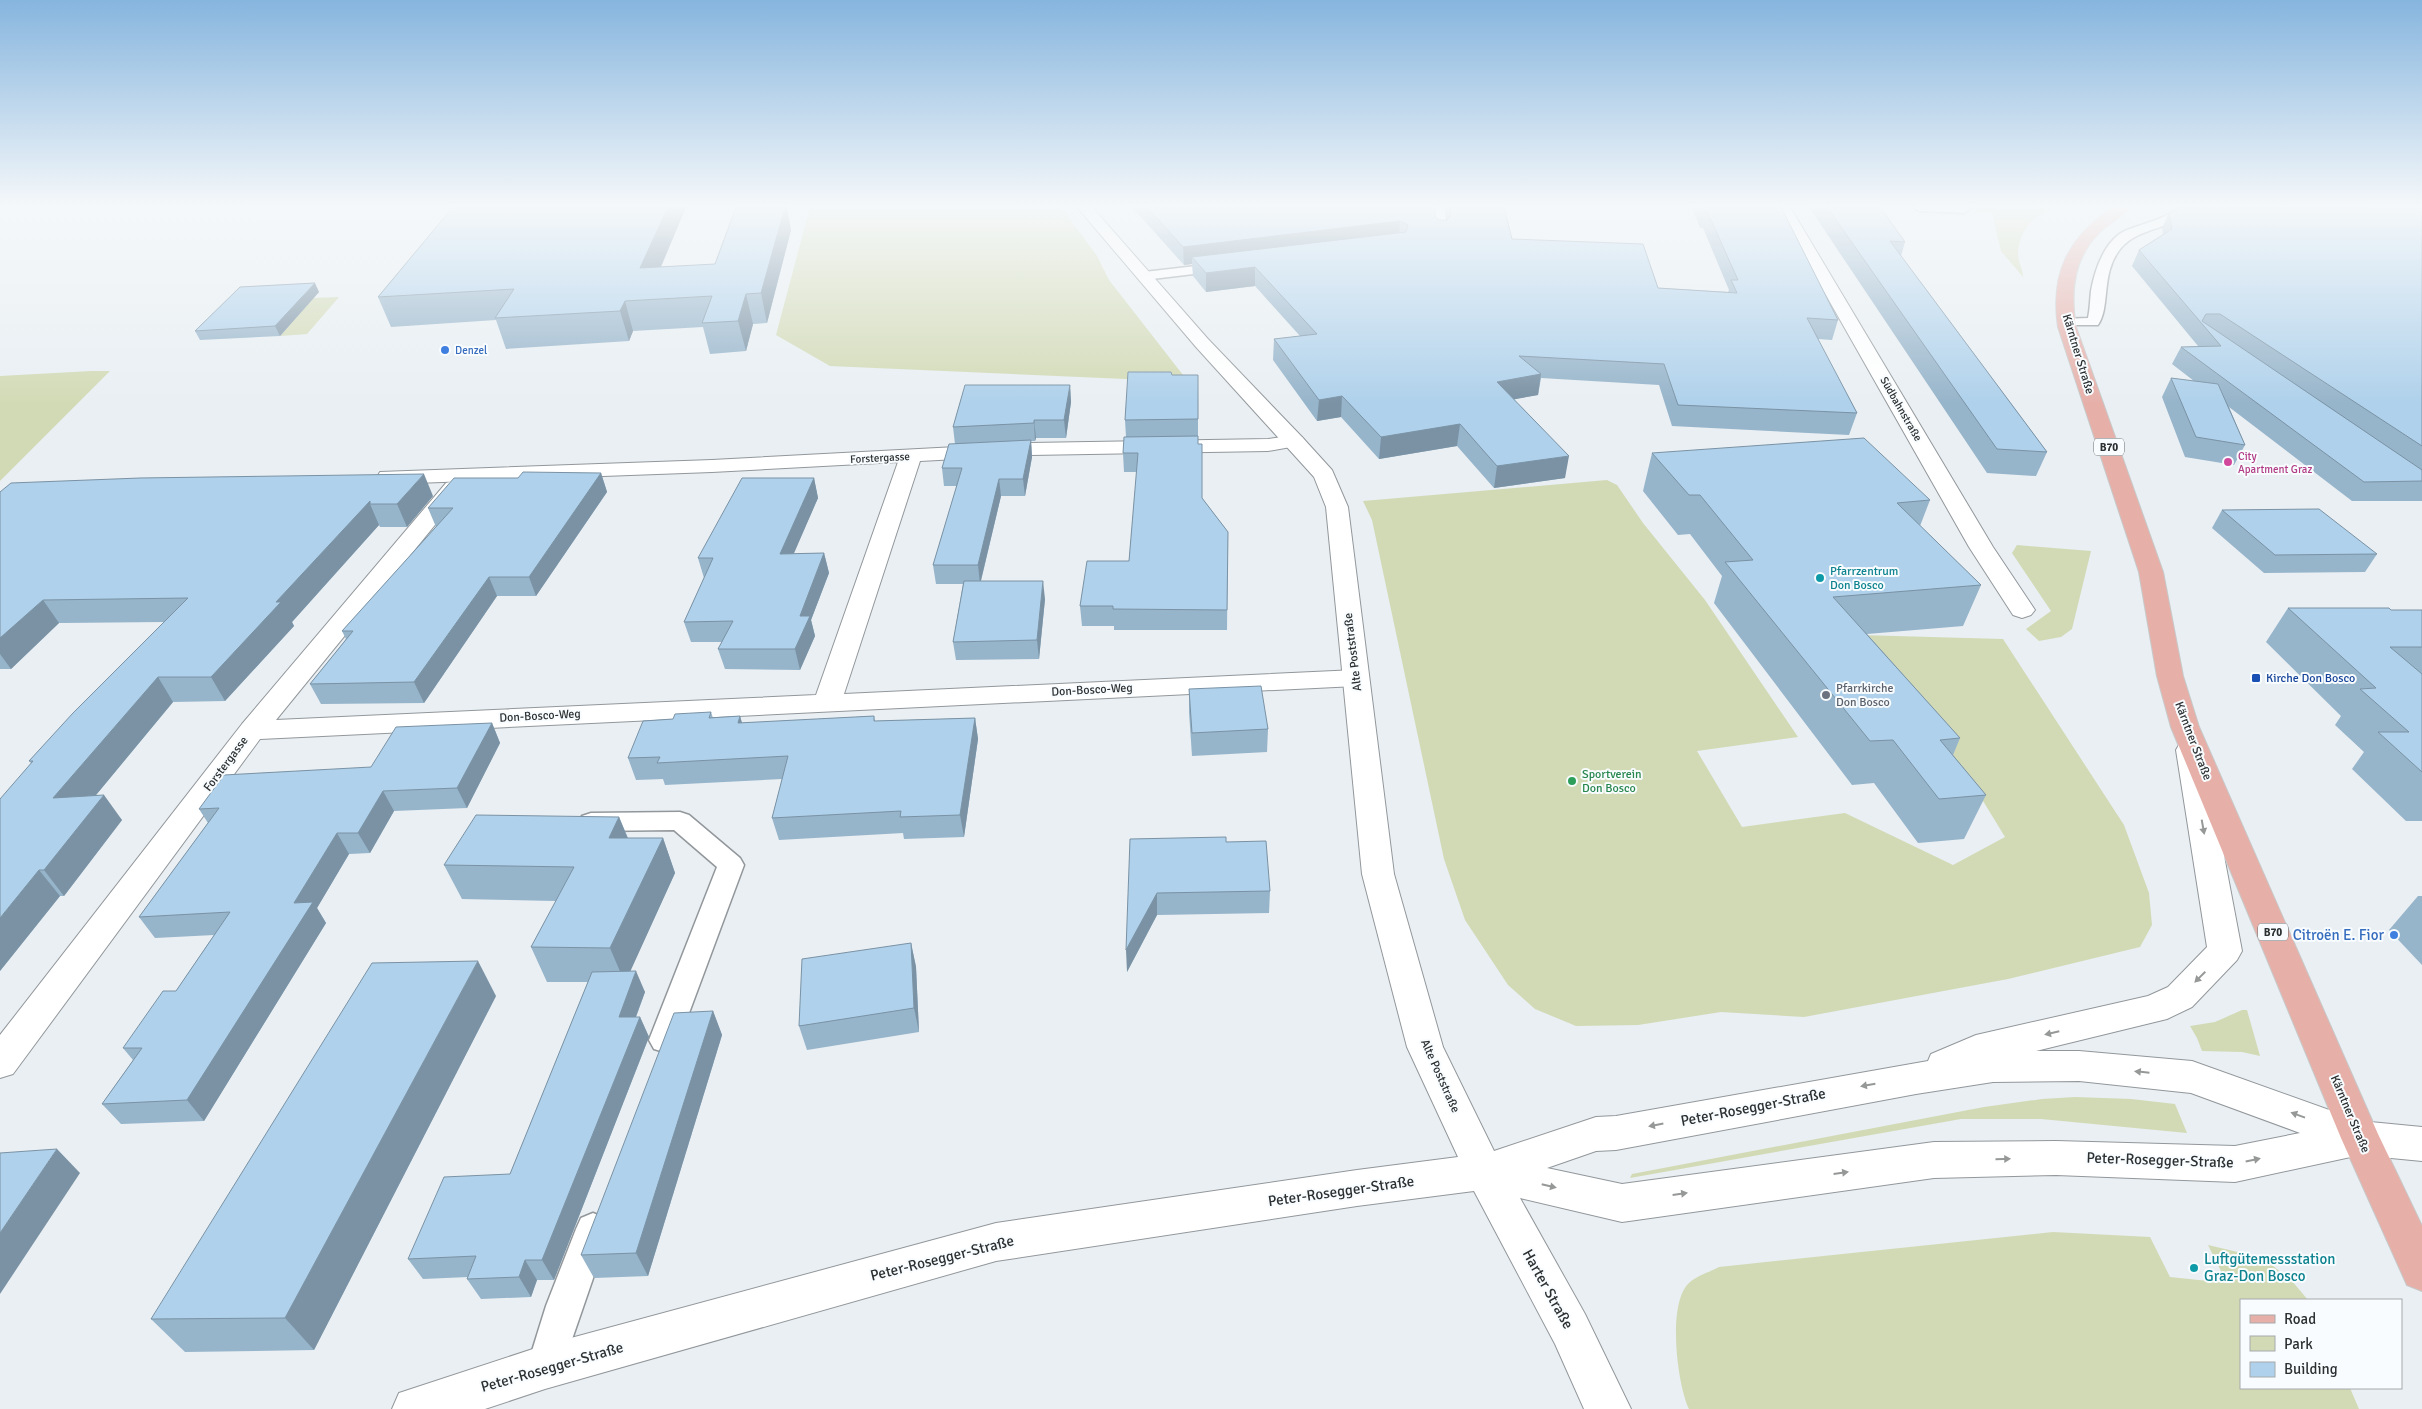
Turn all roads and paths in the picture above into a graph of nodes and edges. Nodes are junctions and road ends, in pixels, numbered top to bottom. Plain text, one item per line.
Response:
1 (1141, 273) edge
2 (1171, 273) edge
3 (1821, 273) edge
4 (2068, 273) edge
5 (2101, 273) edge
6 (1144, 276) junction
7 (2066, 322) junction
8 (1295, 441) junction
9 (911, 456) junction
10 (465, 475) junction
11 (366, 478) edge
12 (2022, 610) dead end
13 (1356, 678) junction
14 (827, 702) junction
15 (2185, 727) junction
16 (252, 730) junction
17 (562, 823) edge
18 (0, 1063) edge
19 (654, 1067) edge
20 (1916, 1078) junction
21 (2360, 1138) junction
22 (2422, 1144) edge
23 (1484, 1172) junction
24 (602, 1205) edge
25 (2422, 1271) edge
26 (545, 1367) junction
27 (415, 1409) edge
28 (1608, 1409) edge

1 - 6 street, Alte Poststraße
2 - 6 lane
3 - 12 street, Südbahnstraße
4 - 7 main road, Kärntner Straße / B70
5 - 7 lane
6 - 8 street, Alte Poststraße
7 - 15 main road, Kärntner Straße / B70
8 - 9 street, Forstergasse
8 - 13 street, Alte Poststraße
9 - 10 street, Forstergasse
9 - 14 street
10 - 11 street, Forstergasse
10 - 16 street, Forstergasse
13 - 14 street, Don-Bosco-Weg
13 - 23 street, Alte Poststraße
14 - 16 street, Don-Bosco-Weg
15 -> 20 street
15 - 21 main road, Kärntner Straße / B70
16 - 18 street, Forstergasse
17 - 19 lane
21 -> 20 street, Peter-Rosegger-Straße
20 -> 23 street, Peter-Rosegger-Straße
21 - 22 street
23 -> 21 street, Peter-Rosegger-Straße
21 - 25 main road, Kärntner Straße / B70
23 - 26 street, Peter-Rosegger-Straße
23 - 28 street, Harter Straße
24 - 26 lane
26 - 27 street, Peter-Rosegger-Straße

